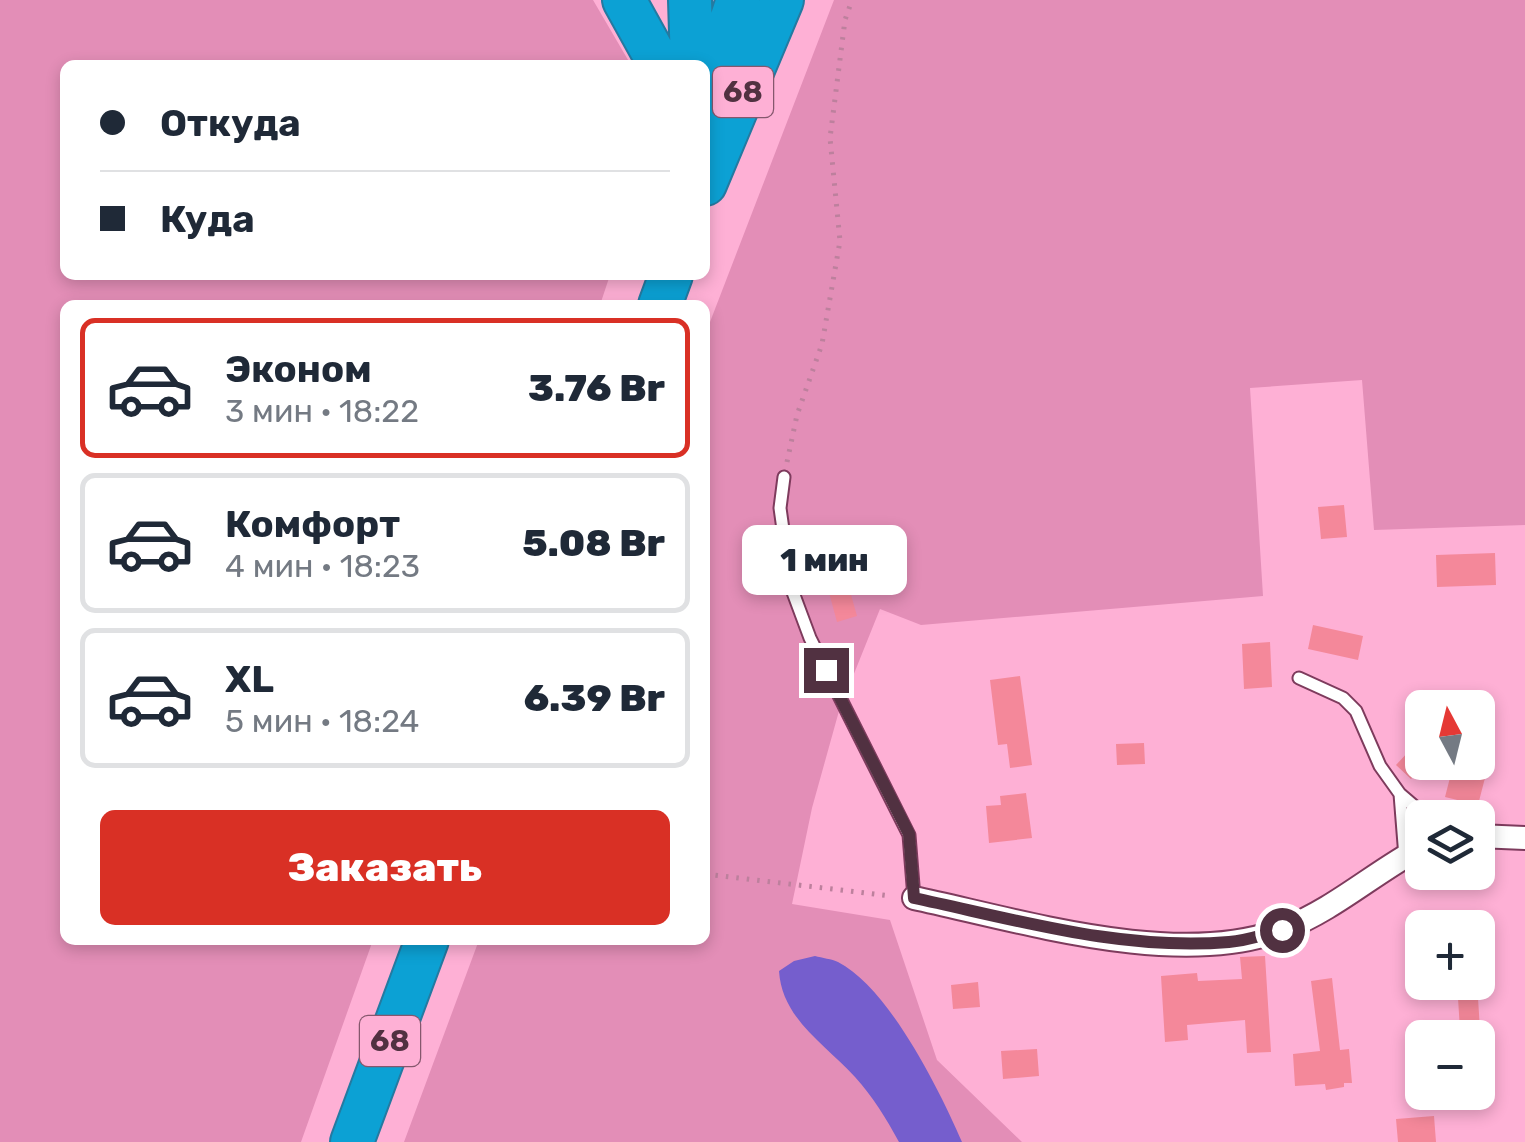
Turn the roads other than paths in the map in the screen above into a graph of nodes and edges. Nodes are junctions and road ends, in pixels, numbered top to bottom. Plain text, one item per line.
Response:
1 (690, 0) edge
2 (738, 0) edge
3 (782, 0) edge
4 (625, 2) edge
5 (657, 60) edge
6 (692, 60) edge
7 (710, 148) edge
8 (710, 169) edge
9 (784, 477) road end
10 (1300, 678) dead end
11 (1400, 794) junction
12 (1407, 800) edge
13 (1405, 815) edge
14 (1495, 837) edge
15 (1525, 838) edge
16 (1405, 858) edge
17 (914, 898) joint
18 (425, 945) edge
19 (352, 1142) edge

1 - 6 highway, 68
2 - 7 highway, 68
3 - 8 highway, 68
4 - 5 highway
9 - 17 lane
10 - 11 lane
11 - 12 lane
11 - 13 lane
14 - 15 street
16 - 17 street
18 - 19 highway, 68

